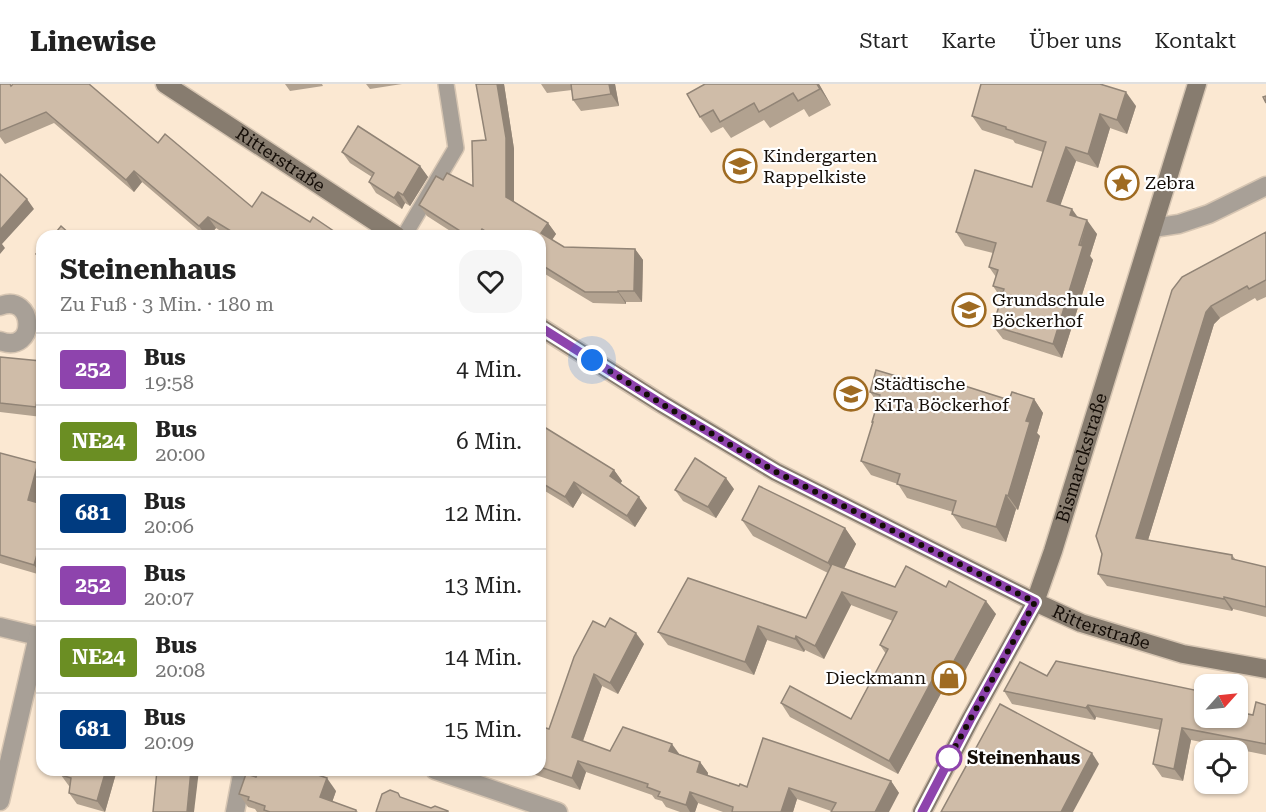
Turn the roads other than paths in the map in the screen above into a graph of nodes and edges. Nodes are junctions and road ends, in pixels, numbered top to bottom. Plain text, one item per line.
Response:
1 (165, 84) edge
2 (446, 84) edge
3 (1197, 84) edge
4 (1266, 186) edge
5 (1153, 228) junction
6 (388, 230) edge
7 (408, 230) edge
8 (0, 306) edge
9 (546, 331) edge
10 (0, 341) edge
11 (1035, 602) junction
12 (0, 627) edge
13 (36, 636) edge
14 (36, 653) edge
15 (1266, 669) edge
16 (242, 776) edge
17 (453, 776) edge
18 (0, 801) edge
19 (235, 812) edge
20 (558, 812) edge
21 (922, 812) edge

1 - 6 main road, Ritterstraße
2 - 7 lane
3 - 5 main road, Bismarckstraße
4 - 5 street
5 - 11 main road, Bismarckstraße
8 - 10 street
9 - 11 main road, Ritterstraße
11 - 15 main road, Ritterstraße
11 - 21 main road, Bismarckstraße
12 - 13 street
14 - 18 street
16 - 19 street
17 - 20 street

